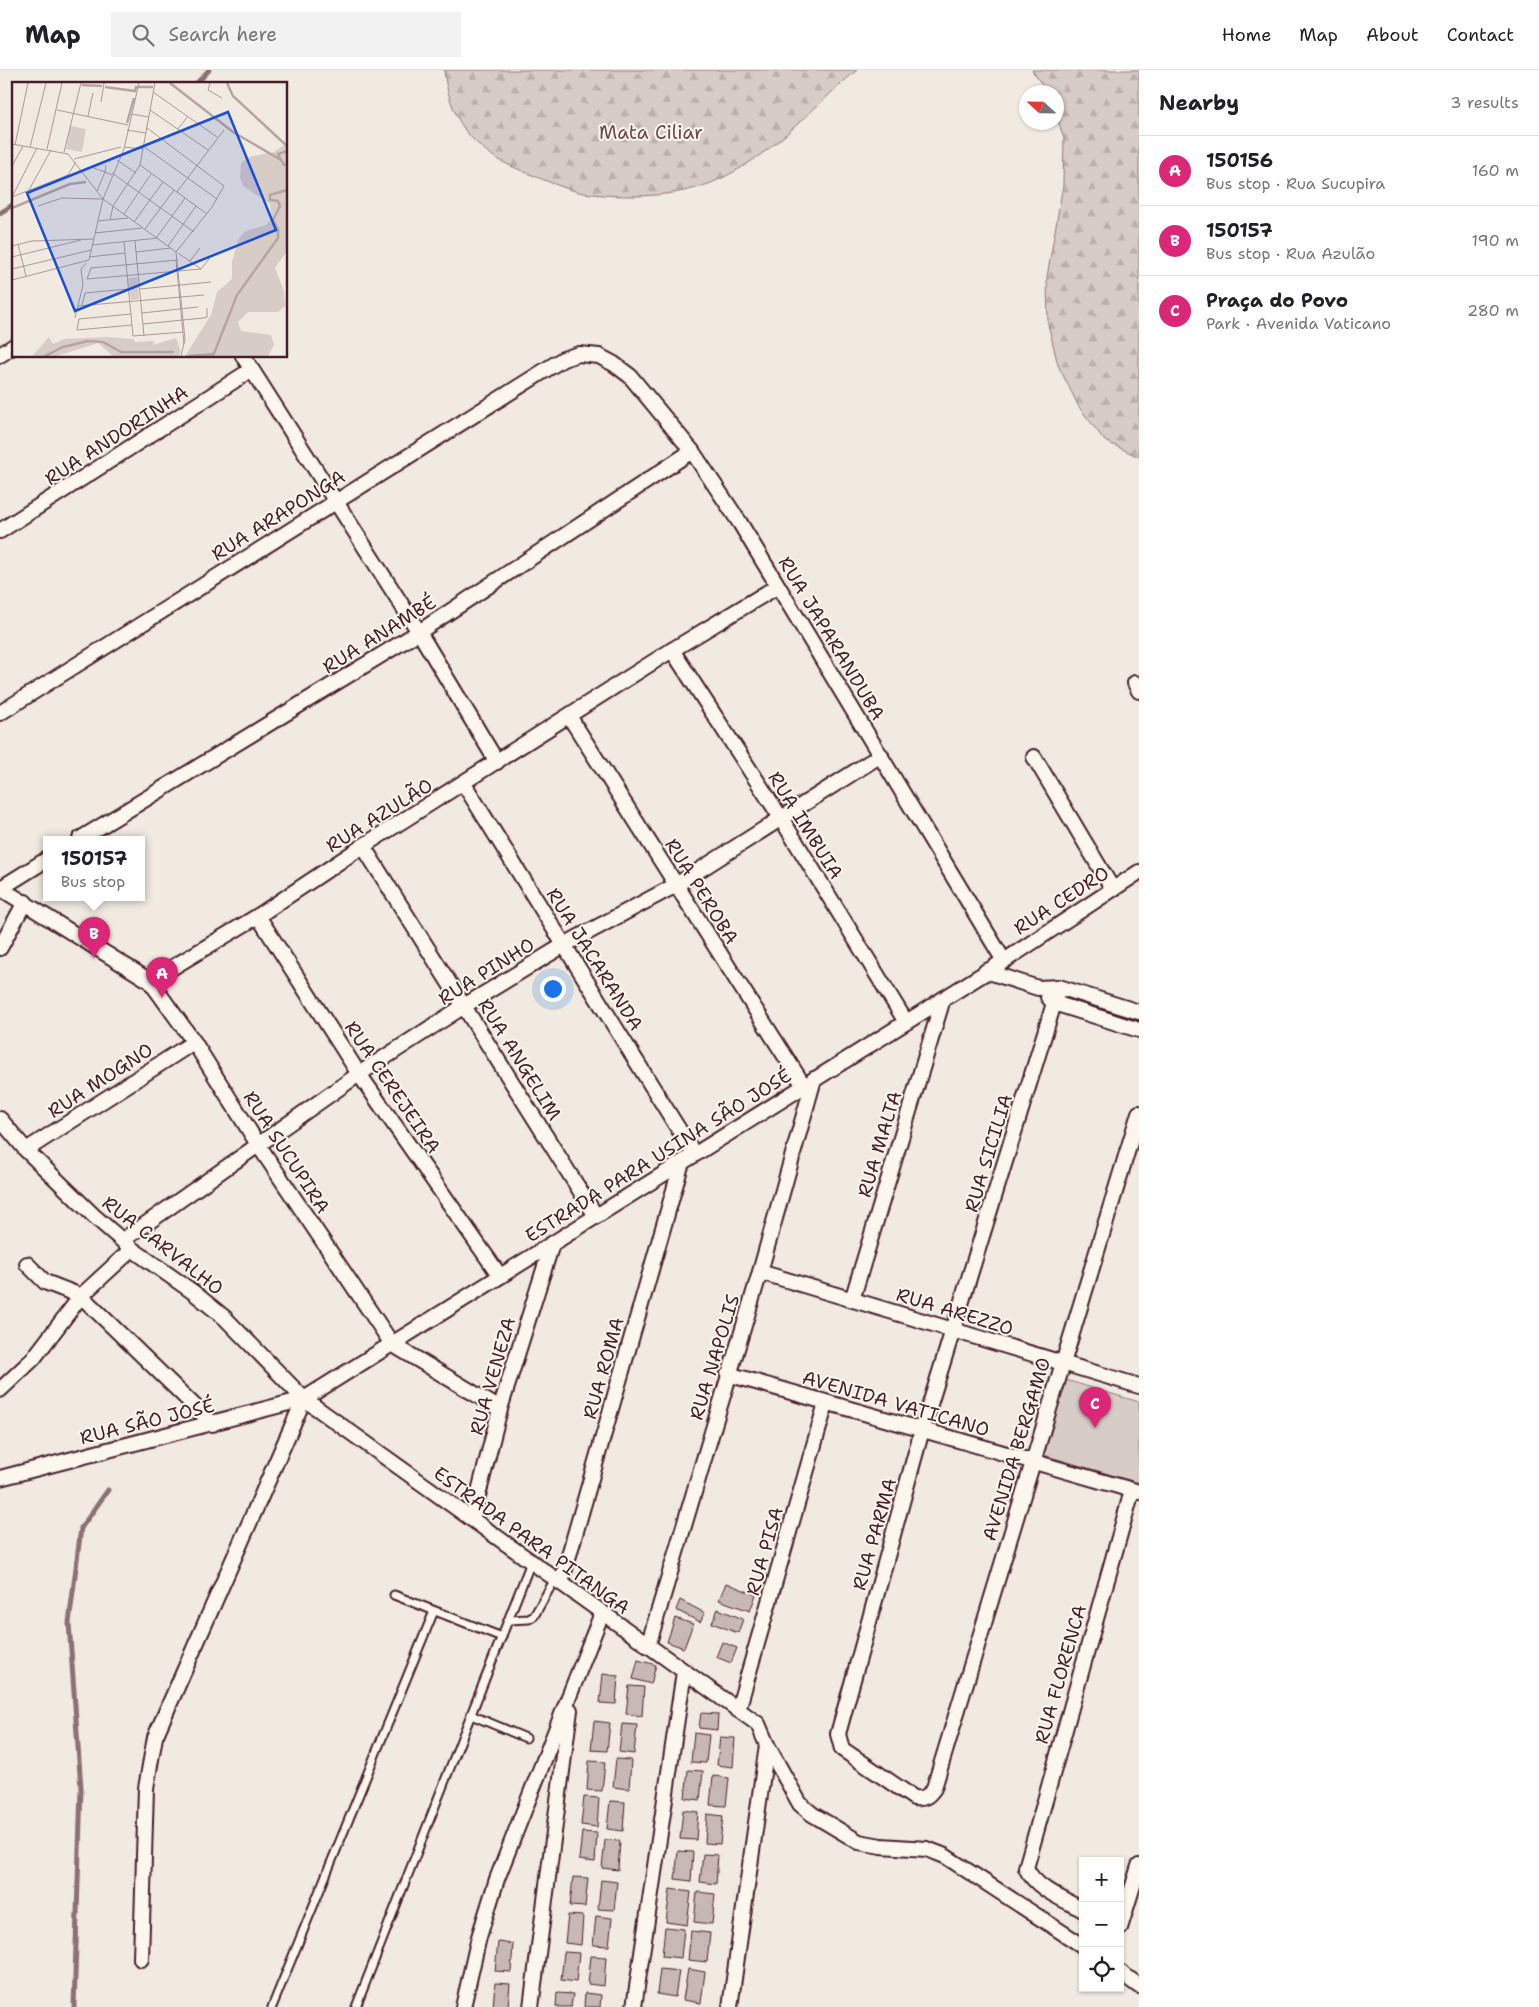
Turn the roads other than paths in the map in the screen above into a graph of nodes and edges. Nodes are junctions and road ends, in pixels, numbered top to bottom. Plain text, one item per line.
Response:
1 (12, 347) edge
2 (579, 354) joint
3 (0, 355) edge
4 (244, 358) edge
5 (251, 370) junction
6 (692, 452) junction
7 (334, 502) junction
8 (0, 531) edge
9 (778, 586) junction
10 (419, 632) junction
11 (672, 650) junction
12 (0, 713) edge
13 (569, 716) junction
14 (881, 755) junction
15 (1034, 757) dead end
16 (497, 762) junction
17 (464, 784) junction
18 (781, 818) junction
19 (85, 836) edge
20 (362, 846) junction
21 (43, 862) edge
22 (1139, 872) edge
23 (676, 885) junction
24 (0, 888) edge
25 (1112, 888) junction
26 (25, 902) junction
27 (258, 916) junction
28 (564, 945) junction
29 (0, 948) edge
30 (1004, 961) junction
31 (986, 971) junction
32 (150, 981) junction
33 (1059, 987) junction
34 (1038, 988) junction
35 (943, 999) junction
36 (1054, 1003) junction
37 (464, 1006) junction
38 (1139, 1012) edge
39 (906, 1022) junction
40 (1139, 1030) edge
41 (194, 1042) junction
42 (360, 1074) junction
43 (809, 1082) junction
44 (1139, 1113) edge
45 (0, 1119) edge
46 (259, 1146) junction
47 (26, 1150) junction
48 (694, 1154) junction
49 (682, 1162) junction
50 (596, 1216) junction
51 (127, 1244) junction
52 (552, 1244) junction
53 (27, 1264) dead end
54 (760, 1272) junction
55 (500, 1276) junction
56 (81, 1296) junction
57 (852, 1300) junction
58 (952, 1330) junction
59 (392, 1344) junction
60 (1062, 1363) junction
61 (728, 1374) junction
62 (1139, 1386) edge
63 (0, 1390) edge
64 (304, 1399) junction
65 (826, 1402) junction
66 (500, 1410) junction
67 (213, 1424) junction
68 (922, 1430) junction
69 (1032, 1462) junction
70 (0, 1478) edge
71 (1136, 1491) edge
72 (472, 1520) junction
73 (531, 1562) junction
74 (558, 1581) junction
75 (394, 1595) dead end
76 (434, 1610) junction
77 (602, 1613) junction
78 (509, 1620) junction
79 (502, 1637) junction
80 (648, 1646) junction
81 (684, 1672) junction
82 (572, 1690) junction
83 (738, 1710) junction
84 (471, 1715) junction
85 (526, 1738) dead end
86 (768, 1745) junction
87 (929, 1796) joint
88 (1139, 1866) edge
89 (1079, 1908) edge
90 (1124, 1915) edge
91 (1079, 1943) edge
92 (141, 1959) dead end
93 (1124, 1975) edge
94 (1139, 1986) edge
95 (272, 2007) edge
96 (356, 2007) edge
97 (463, 2007) edge
98 (530, 2007) edge
99 (634, 2007) edge
100 (730, 2007) edge

1 - 3 street
2 - 6 street, RUA JAPARANDUBA
2 - 7 street, RUA ARAPONGA
4 - 5 street
5 - 7 street
5 - 8 street, RUA ANDORINHA
6 - 9 street, RUA JAPARANDUBA
6 - 10 street, RUA ANAMBÉ
7 - 10 street
7 - 12 street, RUA ARAPONGA
9 - 11 street, RUA AZULÃO
9 - 14 street, RUA JAPARANDUBA
10 - 16 street
10 - 19 street, RUA ANAMBÉ
11 - 13 street, RUA AZULÃO
11 - 18 street, RUA IMBUIA
13 - 16 street, RUA AZULÃO
13 - 23 street, RUA PEROBA
14 - 18 street, RUA PINHO
14 - 30 street, RUA JAPARANDUBA
15 - 25 street
16 - 17 street, RUA AZULÃO
17 - 20 street, RUA AZULÃO
17 - 28 street, RUA JACARANDA
18 - 23 street, RUA PINHO
18 - 39 street, RUA IMBUIA
20 - 27 street, RUA AZULÃO
20 - 37 street, RUA ANGELIM
21 - 24 street
22 - 25 street, RUA CEDRO
23 - 28 street, RUA PINHO
23 - 43 street, RUA PEROBA
24 - 26 street
25 - 30 street, RUA CEDRO
26 - 29 street
26 - 32 street
27 - 32 street, RUA AZULÃO
27 - 42 street, RUA CEREJEIRA
28 - 37 street, RUA PINHO
28 - 48 street, RUA JACARANDA
30 - 31 street
31 - 34 street
31 - 35 street, ESTRADA PARA USINA SÃO JOSÉ
32 - 41 street, RUA SUCUPIRA
33 - 34 street
33 - 36 street, RUA SICILIA
33 - 38 street
34 - 36 street
35 - 39 street, ESTRADA PARA USINA SÃO JOSÉ
35 - 57 street, RUA MALTA
36 - 40 street
36 - 58 street, RUA SICILIA
37 - 42 street, RUA PINHO
37 - 50 street, RUA ANGELIM
39 - 43 street, ESTRADA PARA USINA SÃO JOSÉ
41 - 46 street, RUA SUCUPIRA
41 - 47 street, RUA MOGNO
42 - 46 street, RUA PINHO
42 - 55 street, RUA CEREJEIRA
43 - 48 street, ESTRADA PARA USINA SÃO JOSÉ
43 - 54 street, RUA NAPOLIS
44 - 60 street, AVENIDA BERGAMO
45 - 47 street, RUA CARVALHO
46 - 51 street, RUA PINHO
46 - 59 street, RUA SUCUPIRA
47 - 51 street, RUA CARVALHO
48 - 49 street, ESTRADA PARA USINA SÃO JOSÉ
49 - 50 street, ESTRADA PARA USINA SÃO JOSÉ
49 - 74 street, RUA ROMA
50 - 52 street, ESTRADA PARA USINA SÃO JOSÉ
51 - 56 street, RUA PINHO
51 - 64 street, RUA CARVALHO
52 - 55 street, ESTRADA PARA USINA SÃO JOSÉ
52 - 66 street, RUA VENEZA
53 - 56 street
54 - 57 street, RUA AREZZO
54 - 61 street, RUA NAPOLIS
55 - 59 street, ESTRADA PARA USINA SÃO JOSÉ
56 - 63 street, RUA PINHO
56 - 67 street
57 - 58 street, RUA AREZZO
58 - 60 street, RUA AREZZO
58 - 68 street, RUA PARMA
59 - 64 street, ESTRADA PARA USINA SÃO JOSÉ
59 - 66 street
60 - 62 street, RUA AREZZO
60 - 69 street, AVENIDA BERGAMO
61 - 65 street, AVENIDA VATICANO
61 - 80 street, RUA NAPOLIS
64 - 67 street, RUA SÃO JOSÉ
64 - 72 street, ESTRADA PARA PITANGA
64 - 92 street
65 - 68 street, AVENIDA VATICANO
65 - 83 street, RUA PISA
66 - 72 street, RUA VENEZA
67 - 70 street, RUA SÃO JOSÉ
68 - 69 street, AVENIDA VATICANO
68 - 87 street, RUA PARMA
69 - 71 street, AVENIDA VATICANO
69 - 87 street, AVENIDA BERGAMO
71 - 89 street, RUA FLORENCA
72 - 73 street, ESTRADA PARA PITANGA
73 - 74 street, ESTRADA PARA PITANGA
73 - 78 lane
74 - 77 street, ESTRADA PARA PITANGA
74 - 78 lane
75 - 76 lane
76 - 79 lane
76 - 95 lane
77 - 80 street, ESTRADA PARA PITANGA
77 - 82 street
78 - 79 lane
79 - 84 lane
80 - 81 street, ESTRADA PARA PITANGA
81 - 83 street, ESTRADA PARA PITANGA
81 - 99 street
82 - 97 street
82 - 98 street
83 - 86 street, ESTRADA PARA PITANGA
84 - 85 lane
84 - 96 lane
86 - 91 street, ESTRADA PARA PITANGA
86 - 100 street
88 - 90 street
93 - 94 street

